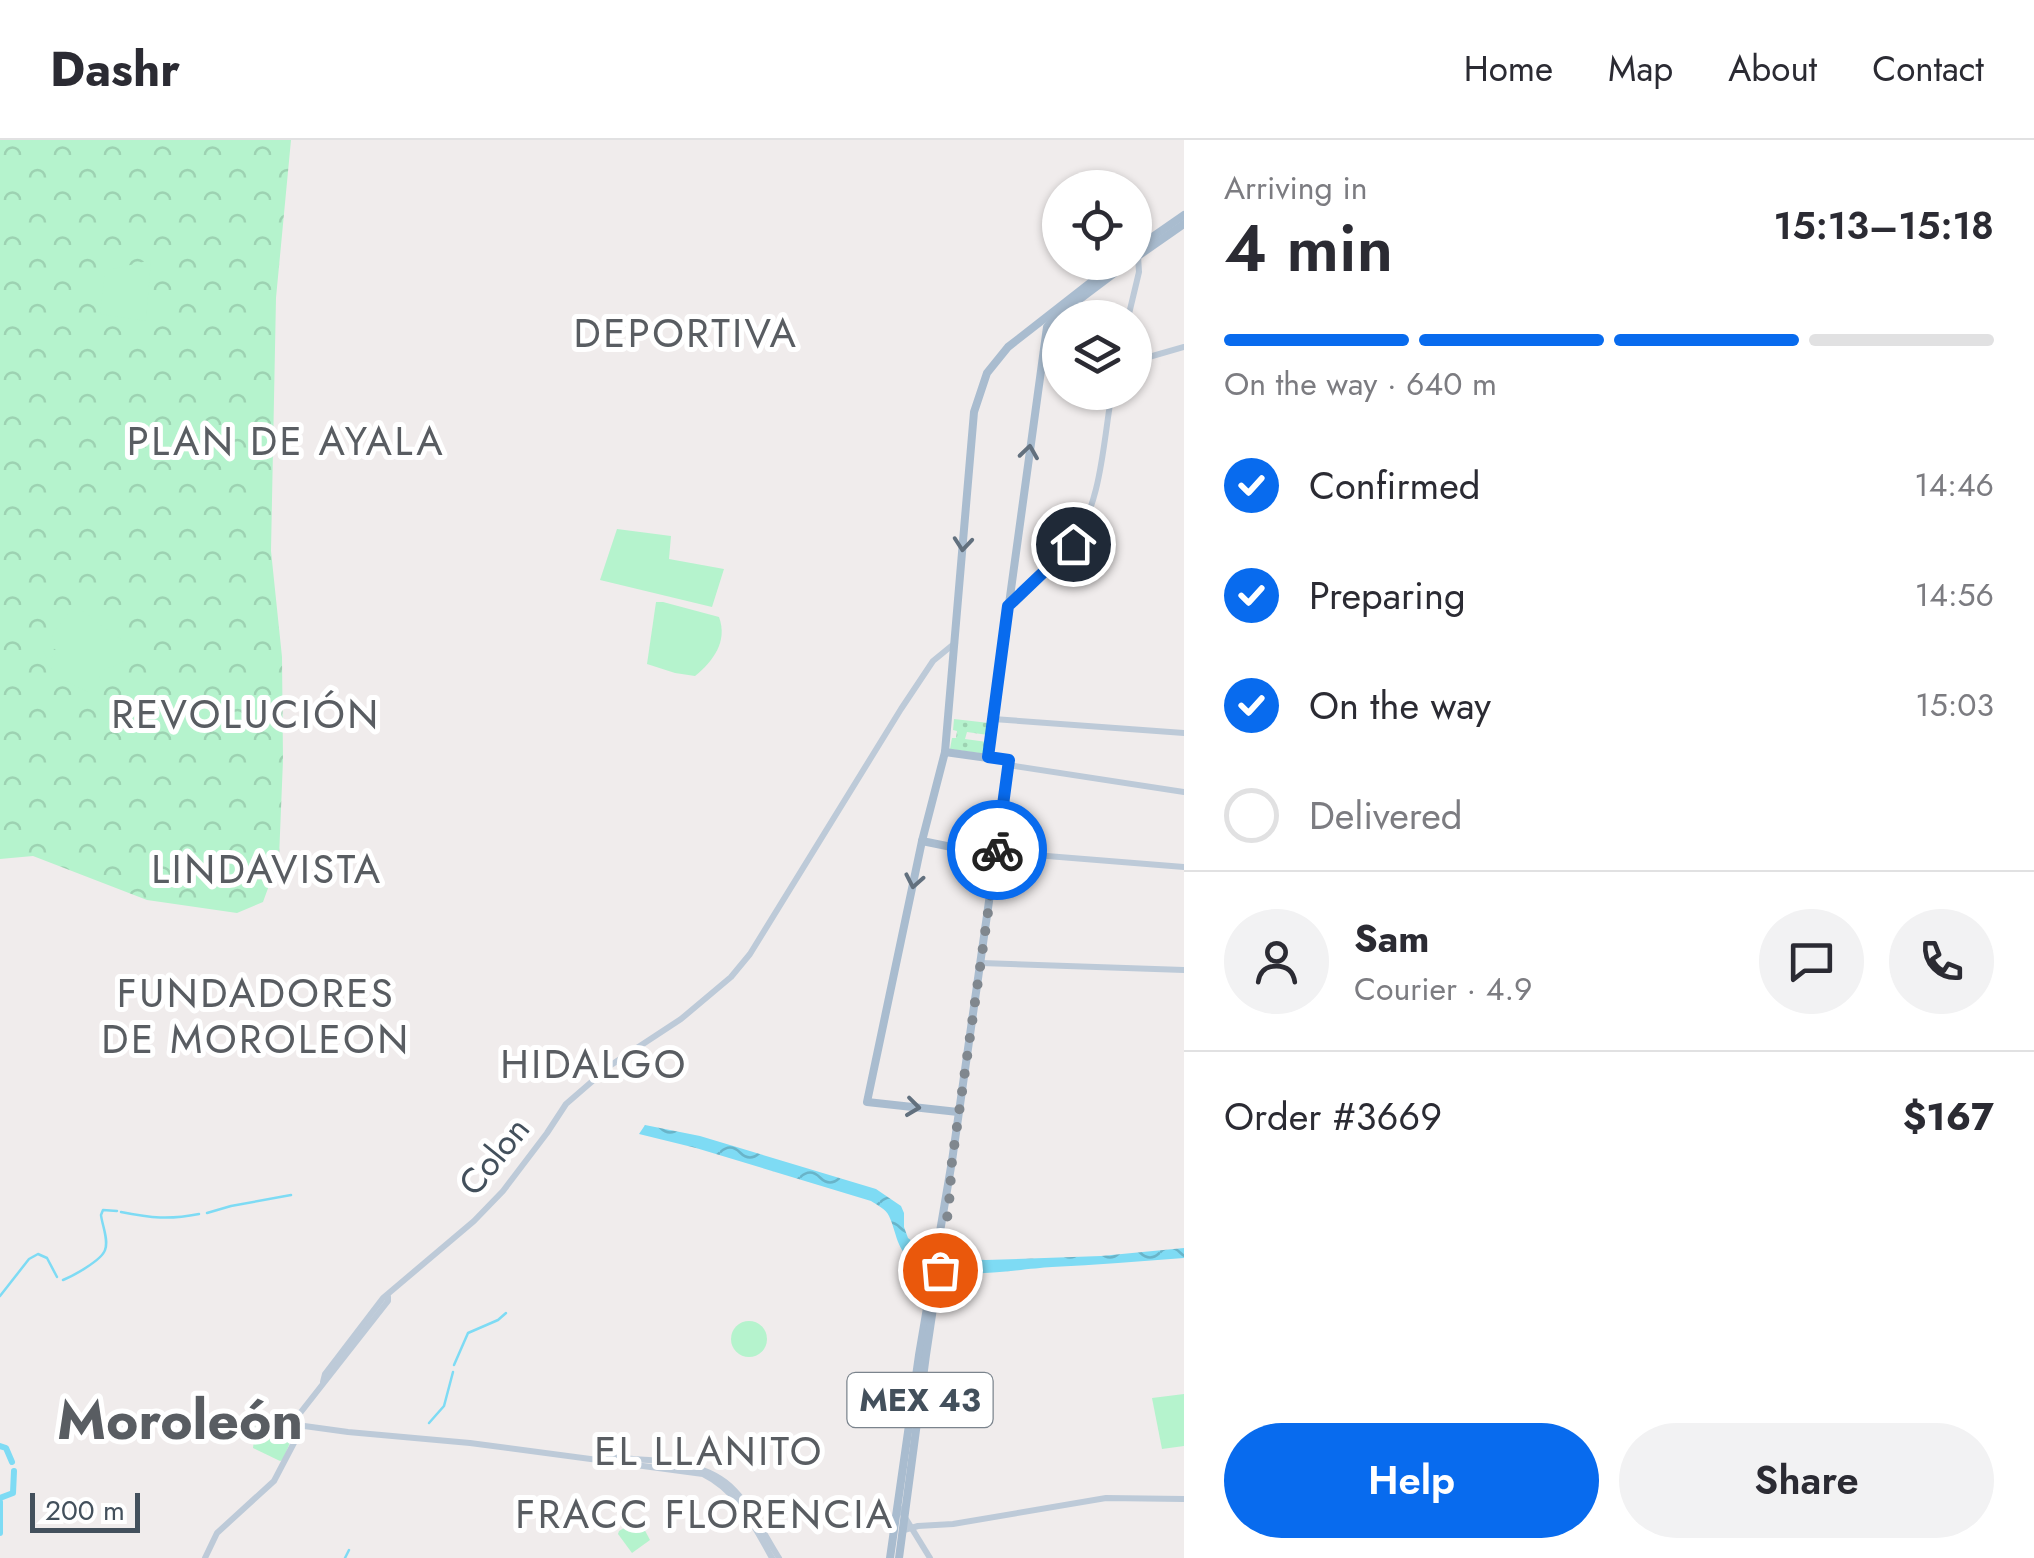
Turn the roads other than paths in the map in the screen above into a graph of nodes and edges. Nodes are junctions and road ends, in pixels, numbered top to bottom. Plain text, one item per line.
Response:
1 (1184, 215) edge
2 (1184, 224) edge
3 (1152, 241) edge
4 (1152, 244) edge
5 (1097, 280) edge
6 (1100, 280) edge
7 (1089, 287) junction
8 (1075, 300) edge
9 (1042, 325) joint
10 (1184, 346) edge
11 (1152, 356) edge
12 (1109, 410) edge
13 (1008, 606) junction
14 (956, 642) junction
15 (992, 719) junction
16 (1184, 733) edge
17 (946, 752) junction
18 (988, 757) junction
19 (1009, 763) junction
20 (1184, 792) edge
21 (922, 841) junction
22 (996, 854) junction
23 (1184, 867) edge
24 (981, 963) junction
25 (1184, 970) edge
26 (958, 1112) junction
27 (937, 1270) junction
28 (297, 1425) junction
29 (1184, 1499) edge
30 (901, 1517) junction
31 (903, 1529) junction
32 (205, 1558) edge
33 (776, 1558) edge
34 (890, 1558) edge
35 (899, 1558) edge
36 (930, 1558) edge

1 - 3 main road
2 - 4 main road
5 - 7 main road
6 - 7 main road
7 - 8 main road
13 -> 9 main road
9 -> 14 main road
10 - 11 street
12 - 13 street
13 - 15 main road
14 - 17 main road
14 - 28 street, Colon
15 - 16 street
15 - 18 main road
17 - 18 main road
17 - 21 main road
18 - 19 main road
19 - 20 street
19 - 22 main road, MEX 43
21 - 22 main road
21 -> 26 main road
22 - 23 street
22 - 24 main road, MEX 43
24 - 25 street
24 - 26 main road, MEX 43
26 - 27 main road, MEX 43
27 - 30 main road, MEX 43
27 - 30 main road, MEX 43
28 - 32 street
28 - 33 street
29 - 31 street
30 - 31 main road, MEX 43
30 - 31 street
31 - 34 main road, MEX 43
31 - 35 main road, MEX 43
31 - 36 street

